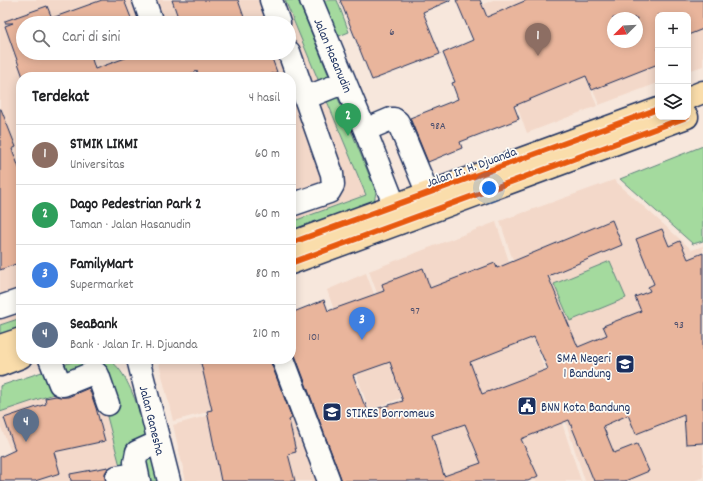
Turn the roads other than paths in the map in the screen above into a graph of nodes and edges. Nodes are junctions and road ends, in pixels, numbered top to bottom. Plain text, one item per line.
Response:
1 (144, 0) edge
2 (271, 0) edge
3 (311, 0) edge
4 (150, 16) edge
5 (277, 16) edge
6 (292, 60) edge
7 (296, 72) edge
8 (296, 72) edge
9 (345, 82) junction
10 (703, 92) edge
11 (691, 97) edge
12 (305, 98) junction
13 (655, 110) edge
14 (703, 111) edge
15 (691, 116) edge
16 (678, 120) edge
17 (364, 130) junction
18 (428, 194) junction
19 (296, 203) edge
20 (398, 214) junction
21 (296, 242) edge
22 (296, 261) edge
23 (16, 302) edge
24 (0, 307) edge
25 (16, 341) edge
26 (0, 346) edge
27 (16, 359) edge
28 (52, 364) edge
29 (139, 364) edge
30 (285, 364) edge
31 (0, 365) edge
32 (108, 404) dead end
33 (159, 442) junction
34 (131, 477) edge
35 (169, 481) edge
36 (329, 481) edge

1 - 4 street
2 - 5 street
3 - 9 street, Jalan Hasanudin
6 - 7 street
8 - 12 street
9 - 12 street
9 - 17 street, Jalan Hasanudin
10 - 11 main road
12 - 19 street
13 - 18 main road, Jalan Ir. H. Djuanda
14 - 15 main road, Jalan Ir. H. Djuanda
16 - 20 main road, Jalan Ir. H. Djuanda
17 - 18 street
17 - 20 street, Jalan Hasanudin
18 - 20 main road, Jalan Ir. H. Djuanda
20 - 21 main road, Jalan Ir. H. Djuanda
20 - 22 main road, Jalan Ir. H. Djuanda
23 - 24 street
25 - 26 main road
27 - 31 main road
28 - 32 street
29 - 33 street, Jalan Ganesha
30 - 36 street
33 - 34 street
33 - 35 street, Jalan Ganesha

